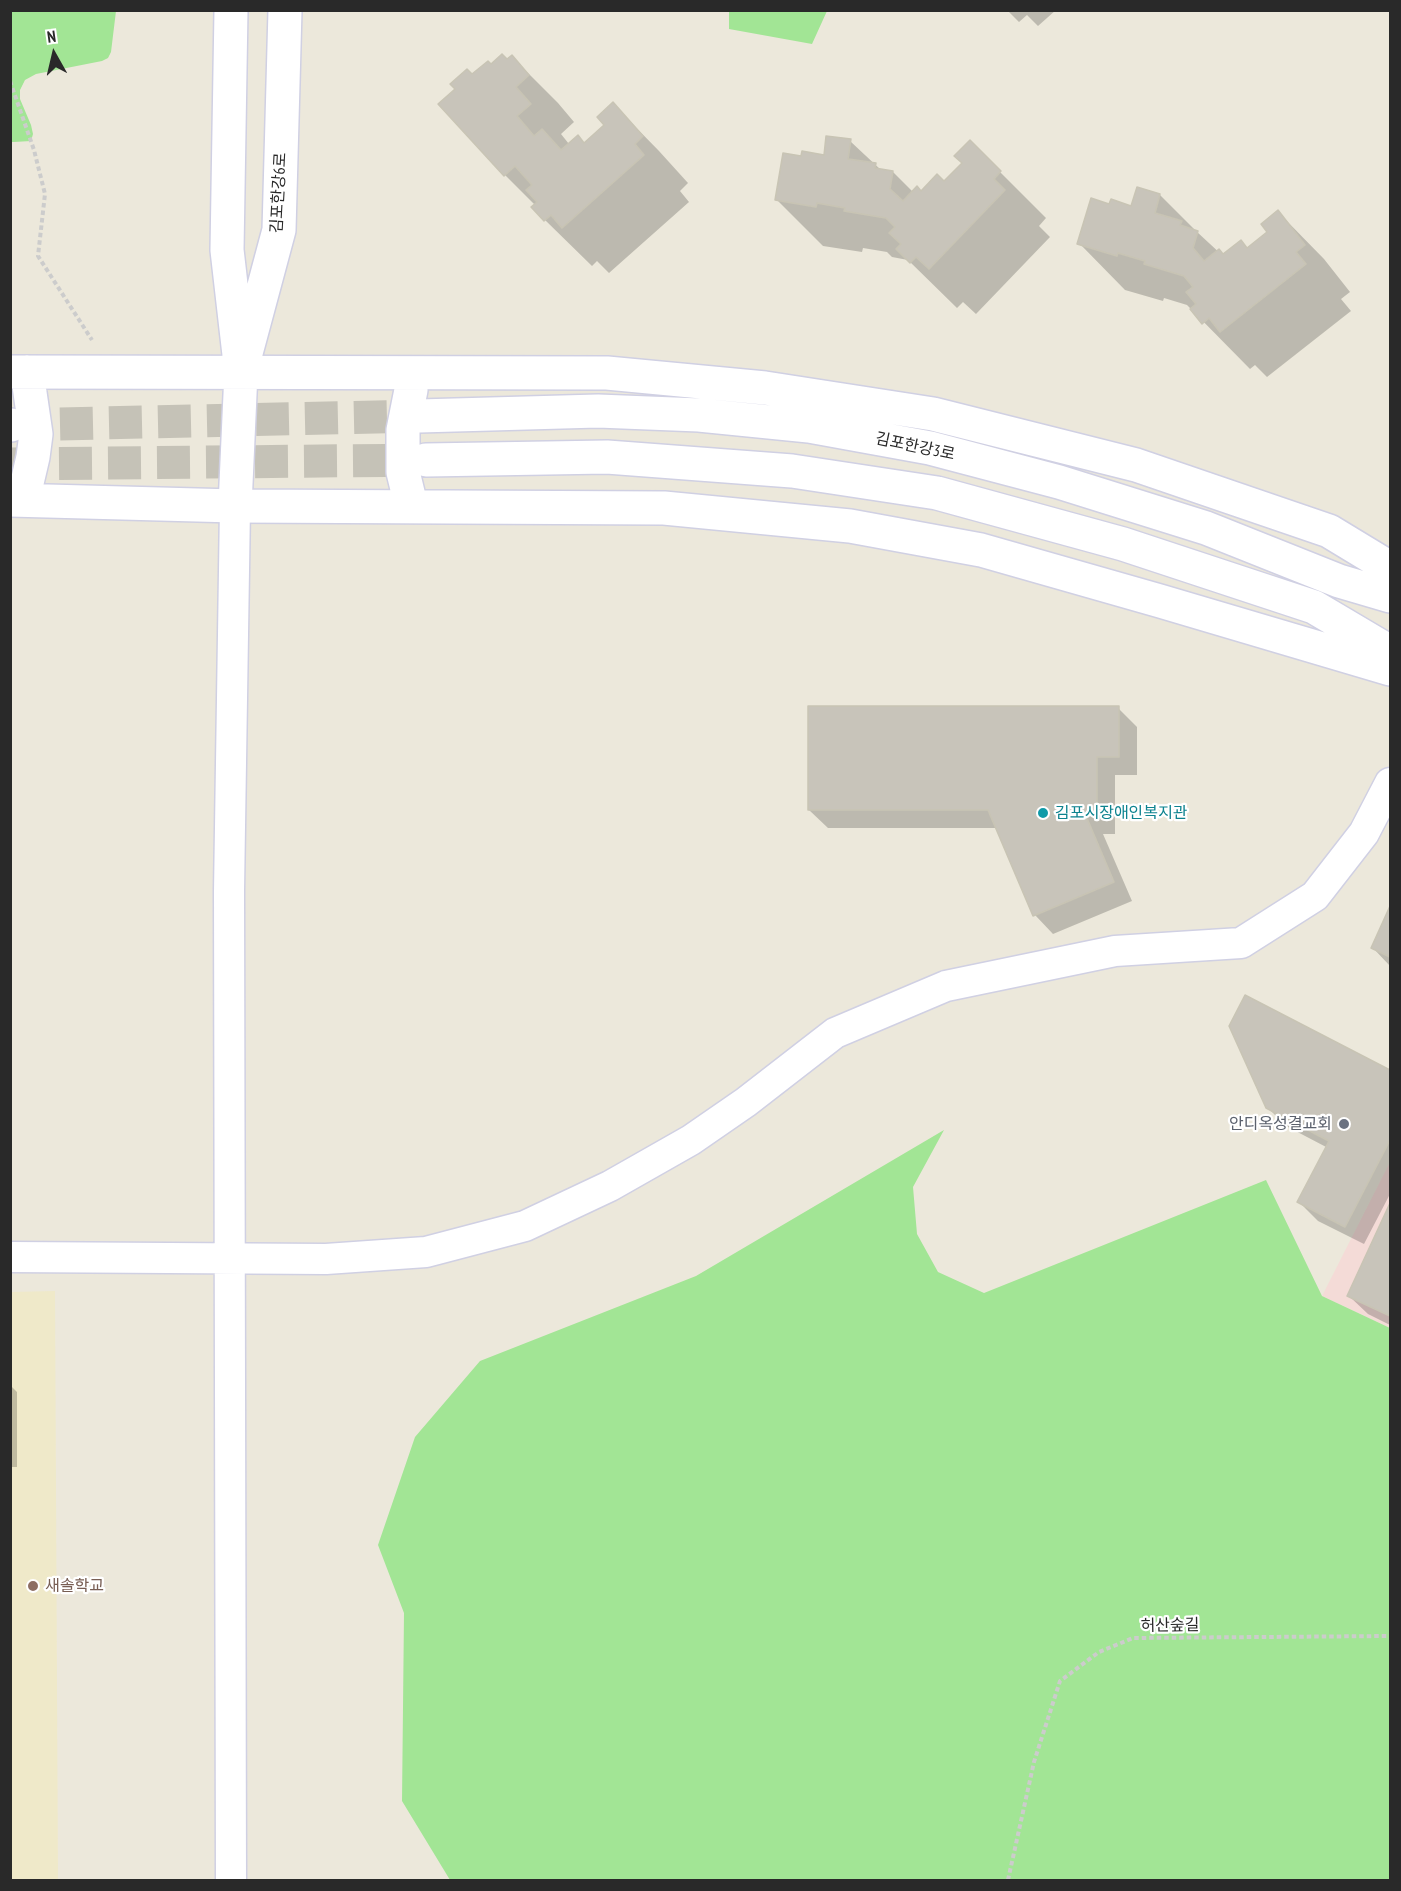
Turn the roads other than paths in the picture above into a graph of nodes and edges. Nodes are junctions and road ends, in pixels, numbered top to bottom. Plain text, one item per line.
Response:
1 (231, 10) edge
2 (285, 10) edge
3 (19, 372) edge
4 (241, 372) junction
5 (414, 373) junction
6 (419, 416) tunnel mouth
7 (426, 460) tunnel mouth
8 (17, 500) edge
9 (411, 505) junction
10 (235, 506) junction
11 (1390, 568) edge
12 (1390, 596) edge
13 (1390, 652) edge
14 (1390, 669) edge
15 (1390, 783) edge
16 (10, 1257) edge
17 (231, 1258) junction
18 (231, 1881) edge

1 - 4 street, 김포한강6로
2 - 4 street, 김포한강6로
3 - 4 street
3 - 8 street
4 - 5 street
4 - 10 street, 김포한강6로
5 - 9 street
5 - 11 street
6 - 12 street, 김포한강3로
7 - 13 street
8 - 10 street
9 - 10 street
9 - 14 street
10 - 17 street
15 - 17 street
16 - 17 street
17 - 18 street

